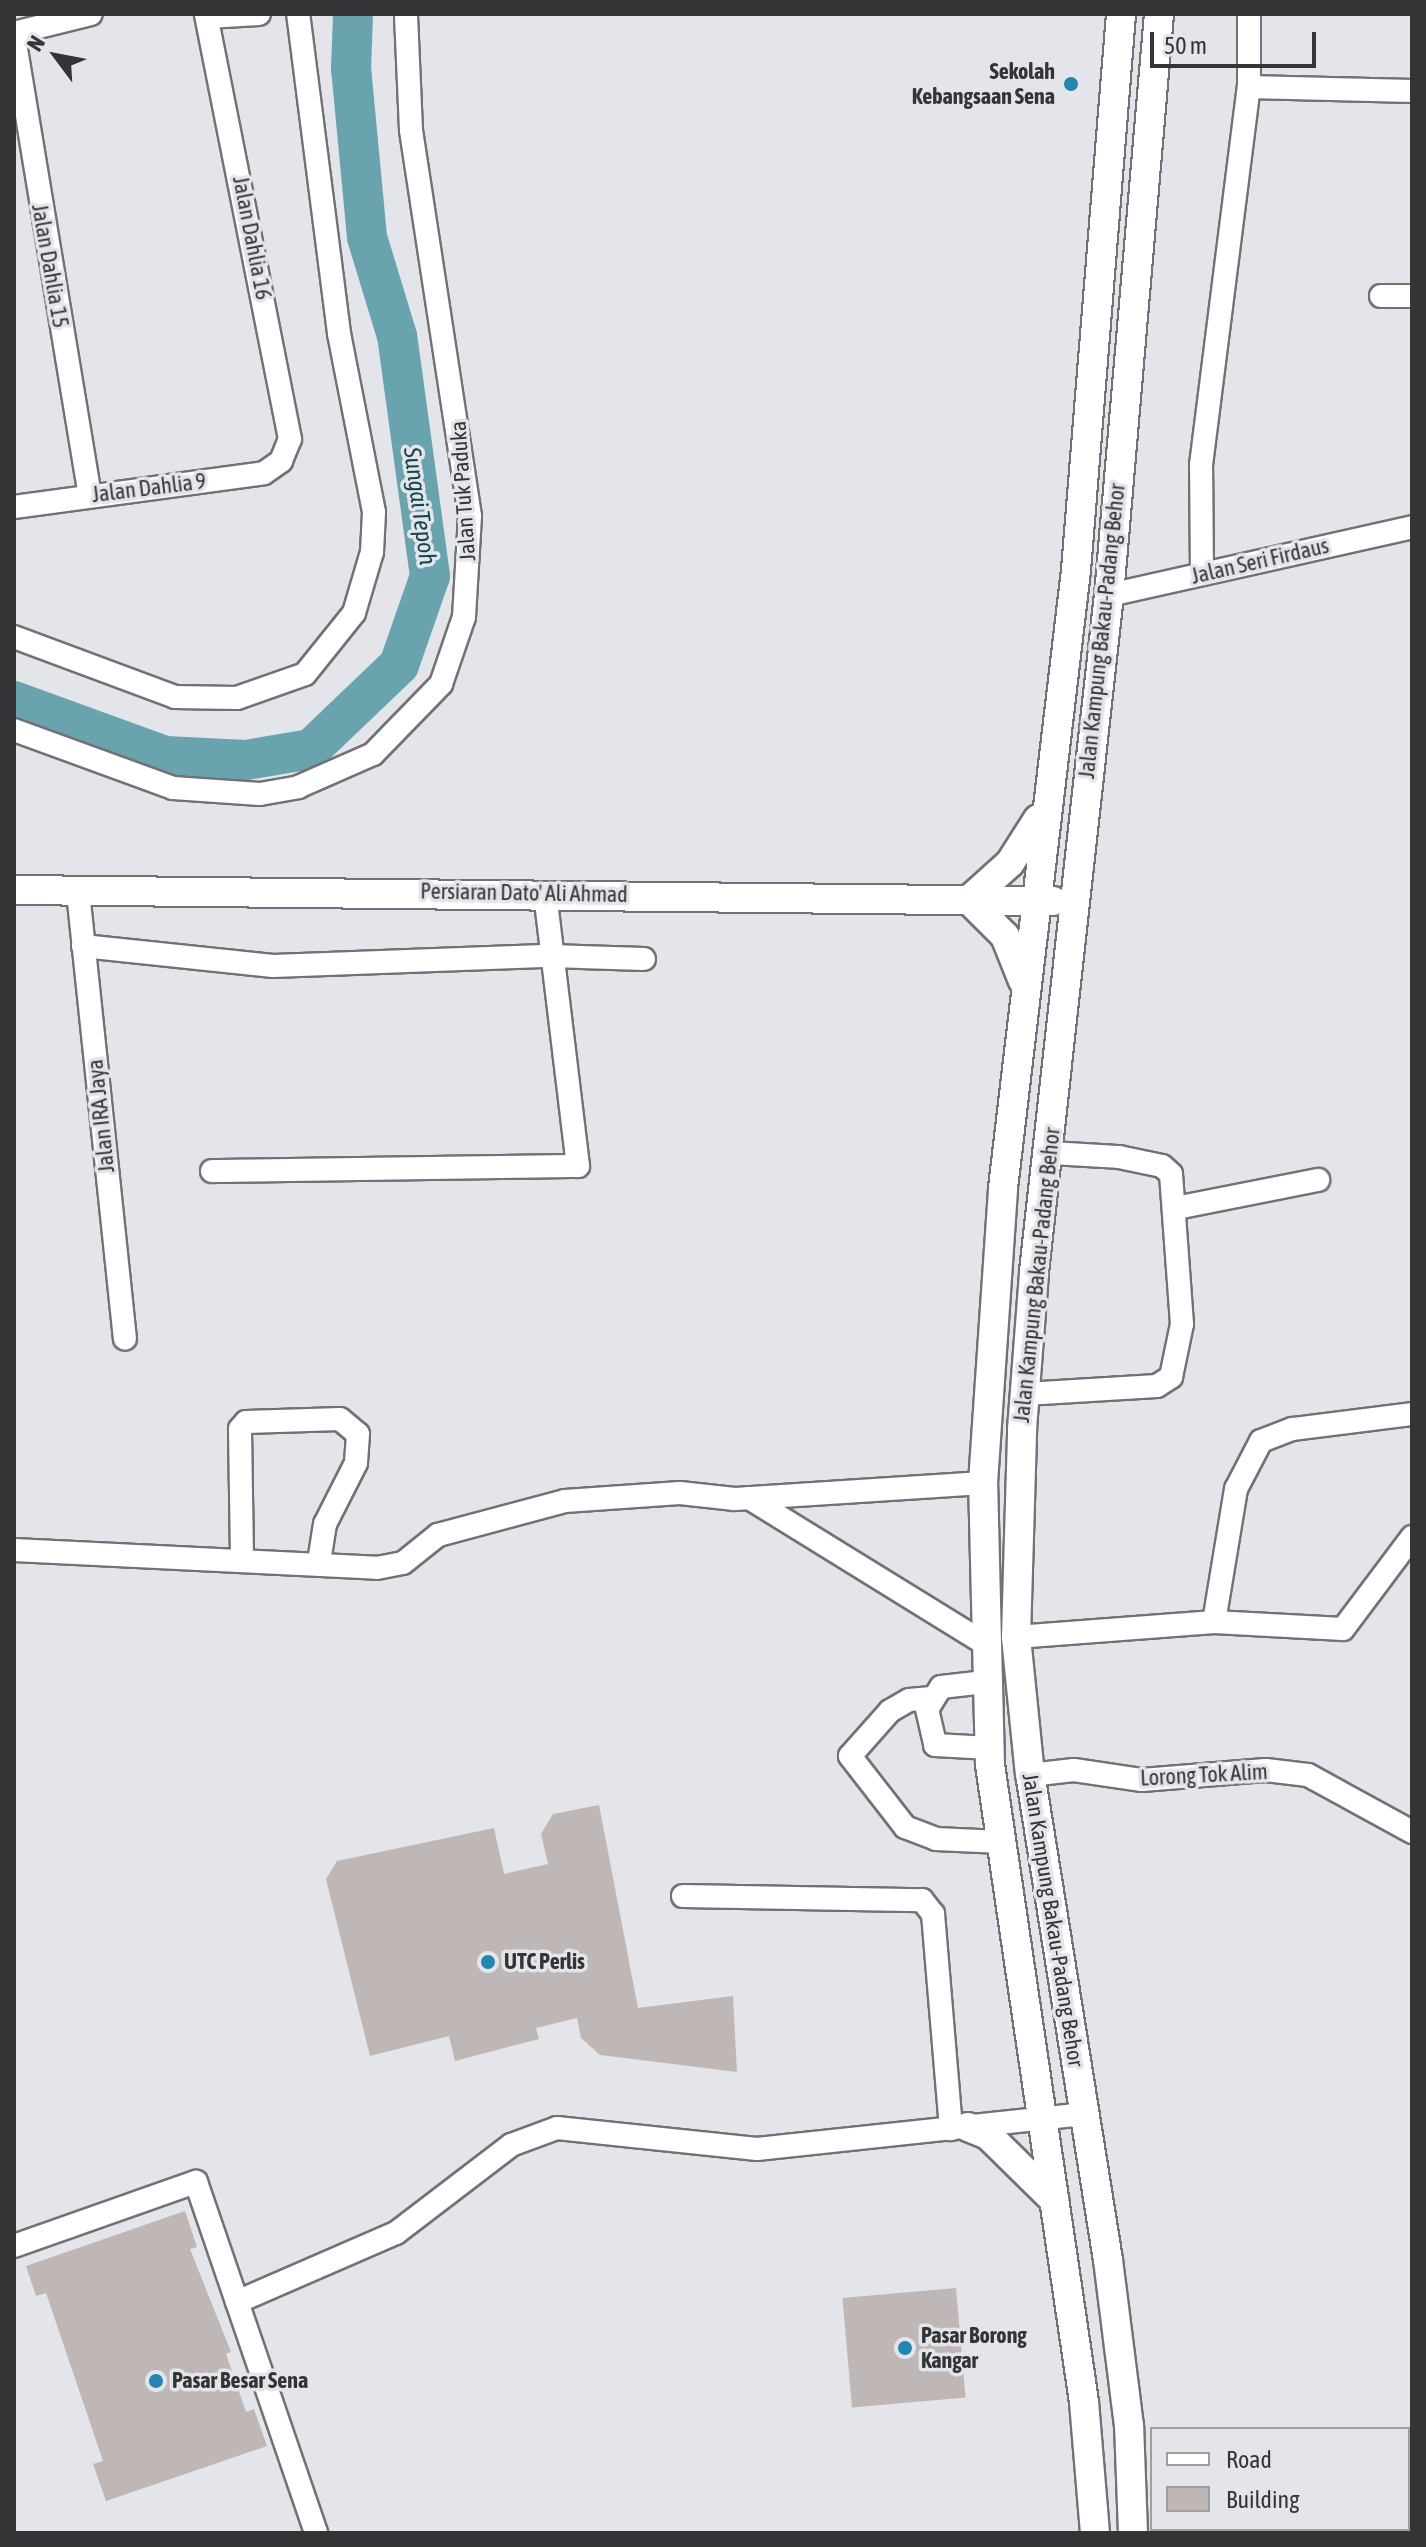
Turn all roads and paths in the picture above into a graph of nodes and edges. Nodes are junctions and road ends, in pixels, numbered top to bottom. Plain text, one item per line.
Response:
1 (91, 14) edge
2 (259, 14) edge
3 (298, 14) edge
4 (406, 14) edge
5 (1121, 14) edge
6 (1159, 14) edge
7 (1249, 14) edge
8 (206, 16) edge
9 (14, 35) edge
10 (1249, 87) junction
11 (1412, 91) edge
12 (1381, 296) dead end
13 (1412, 296) edge
14 (281, 461) joint
15 (90, 495) junction
16 (14, 507) edge
17 (1412, 527) edge
18 (1202, 574) junction
19 (1109, 595) junction
20 (14, 637) edge
21 (14, 730) edge
22 (1043, 812) junction
23 (14, 890) edge
24 (78, 892) junction
25 (545, 894) junction
26 (969, 900) junction
27 (1034, 901) junction
28 (1073, 901) junction
29 (83, 946) junction
30 (550, 956) junction
31 (644, 959) dead end
32 (1026, 989) junction
33 (1049, 1153) junction
34 (212, 1171) dead end
35 (1318, 1180) dead end
36 (1176, 1208) junction
37 (125, 1339) dead end
38 (1025, 1394) junction
39 (1412, 1414) edge
40 (983, 1483) junction
41 (749, 1498) junction
42 (1412, 1537) edge
43 (14, 1550) edge
44 (242, 1557) junction
45 (319, 1563) junction
46 (1214, 1622) junction
47 (1016, 1637) junction
48 (982, 1642) junction
49 (985, 1682) junction
50 (931, 1698) junction
51 (990, 1748) junction
52 (1030, 1775) junction
53 (1412, 1832) edge
54 (1001, 1842) junction
55 (683, 1896) dead end
56 (1084, 2114) junction
57 (1038, 2120) junction
58 (960, 2128) junction
59 (1054, 2200) junction
60 (14, 2246) edge
61 (237, 2302) junction
62 (316, 2533) edge
63 (1095, 2533) edge
64 (1133, 2533) edge

1 - 9 street
2 - 8 street
3 - 20 street
4 - 21 street, Jalan Tuk Paduka
5 - 22 street, Jalan Kampung Bakau-Padang Behor
6 - 19 street, Jalan Kampung Bakau-Padang Behor
7 - 10 street
8 - 14 street, Jalan Dahlia 16
9 - 15 street, Jalan Dahlia 15
10 - 11 street
10 - 18 street
12 - 13 street
14 - 15 street, Jalan Dahlia 9
15 - 16 street, Jalan Dahlia 9
17 - 18 street, Jalan Seri Firdaus
18 - 19 street, Jalan Seri Firdaus
19 - 28 street, Jalan Kampung Bakau-Padang Behor
22 - 26 street
22 - 27 street, Jalan Kampung Bakau-Padang Behor
23 - 24 street, Persiaran Dato' Ali Ahmad
24 - 25 street, Persiaran Dato' Ali Ahmad
24 - 29 street, Jalan IRA Jaya
25 - 26 street, Persiaran Dato' Ali Ahmad
25 - 30 street
26 - 27 street, Persiaran Dato' Ali Ahmad
26 - 32 street
27 - 28 street, Persiaran Dato' Ali Ahmad
27 - 32 street, Jalan Kampung Bakau-Padang Behor
28 - 33 street, Jalan Kampung Bakau-Padang Behor
29 - 30 street
29 - 37 street, Jalan IRA Jaya
30 - 31 street
30 - 34 street
32 - 40 street, Jalan Kampung Bakau-Padang Behor
33 - 36 street
33 - 38 street, Jalan Kampung Bakau-Padang Behor
35 - 36 street
36 - 38 street
38 - 47 street, Jalan Kampung Bakau-Padang Behor
39 - 46 street
40 - 41 street
40 - 48 street, Jalan Kampung Bakau-Padang Behor
41 - 45 street
41 - 48 street
42 - 46 street
43 - 44 street
44 - 45 street
44 - 45 street
46 - 47 street
47 - 52 street, Jalan Kampung Bakau-Padang Behor
48 - 49 street, Jalan Kampung Bakau-Padang Behor
49 - 50 street
49 - 51 street, Jalan Kampung Bakau-Padang Behor
50 - 51 street
50 - 54 street
51 - 54 street, Jalan Kampung Bakau-Padang Behor
52 - 53 street, Lorong Tok Alim
52 - 56 street, Jalan Kampung Bakau-Padang Behor
54 - 57 street, Jalan Kampung Bakau-Padang Behor
55 - 58 street
56 - 57 street
56 - 64 street, Jalan Kampung Bakau-Padang Behor
57 - 58 street
57 - 59 street, Jalan Kampung Bakau-Padang Behor
58 - 59 street
58 - 61 street
59 - 63 street, Jalan Kampung Bakau-Padang Behor
60 - 61 street
61 - 62 street

